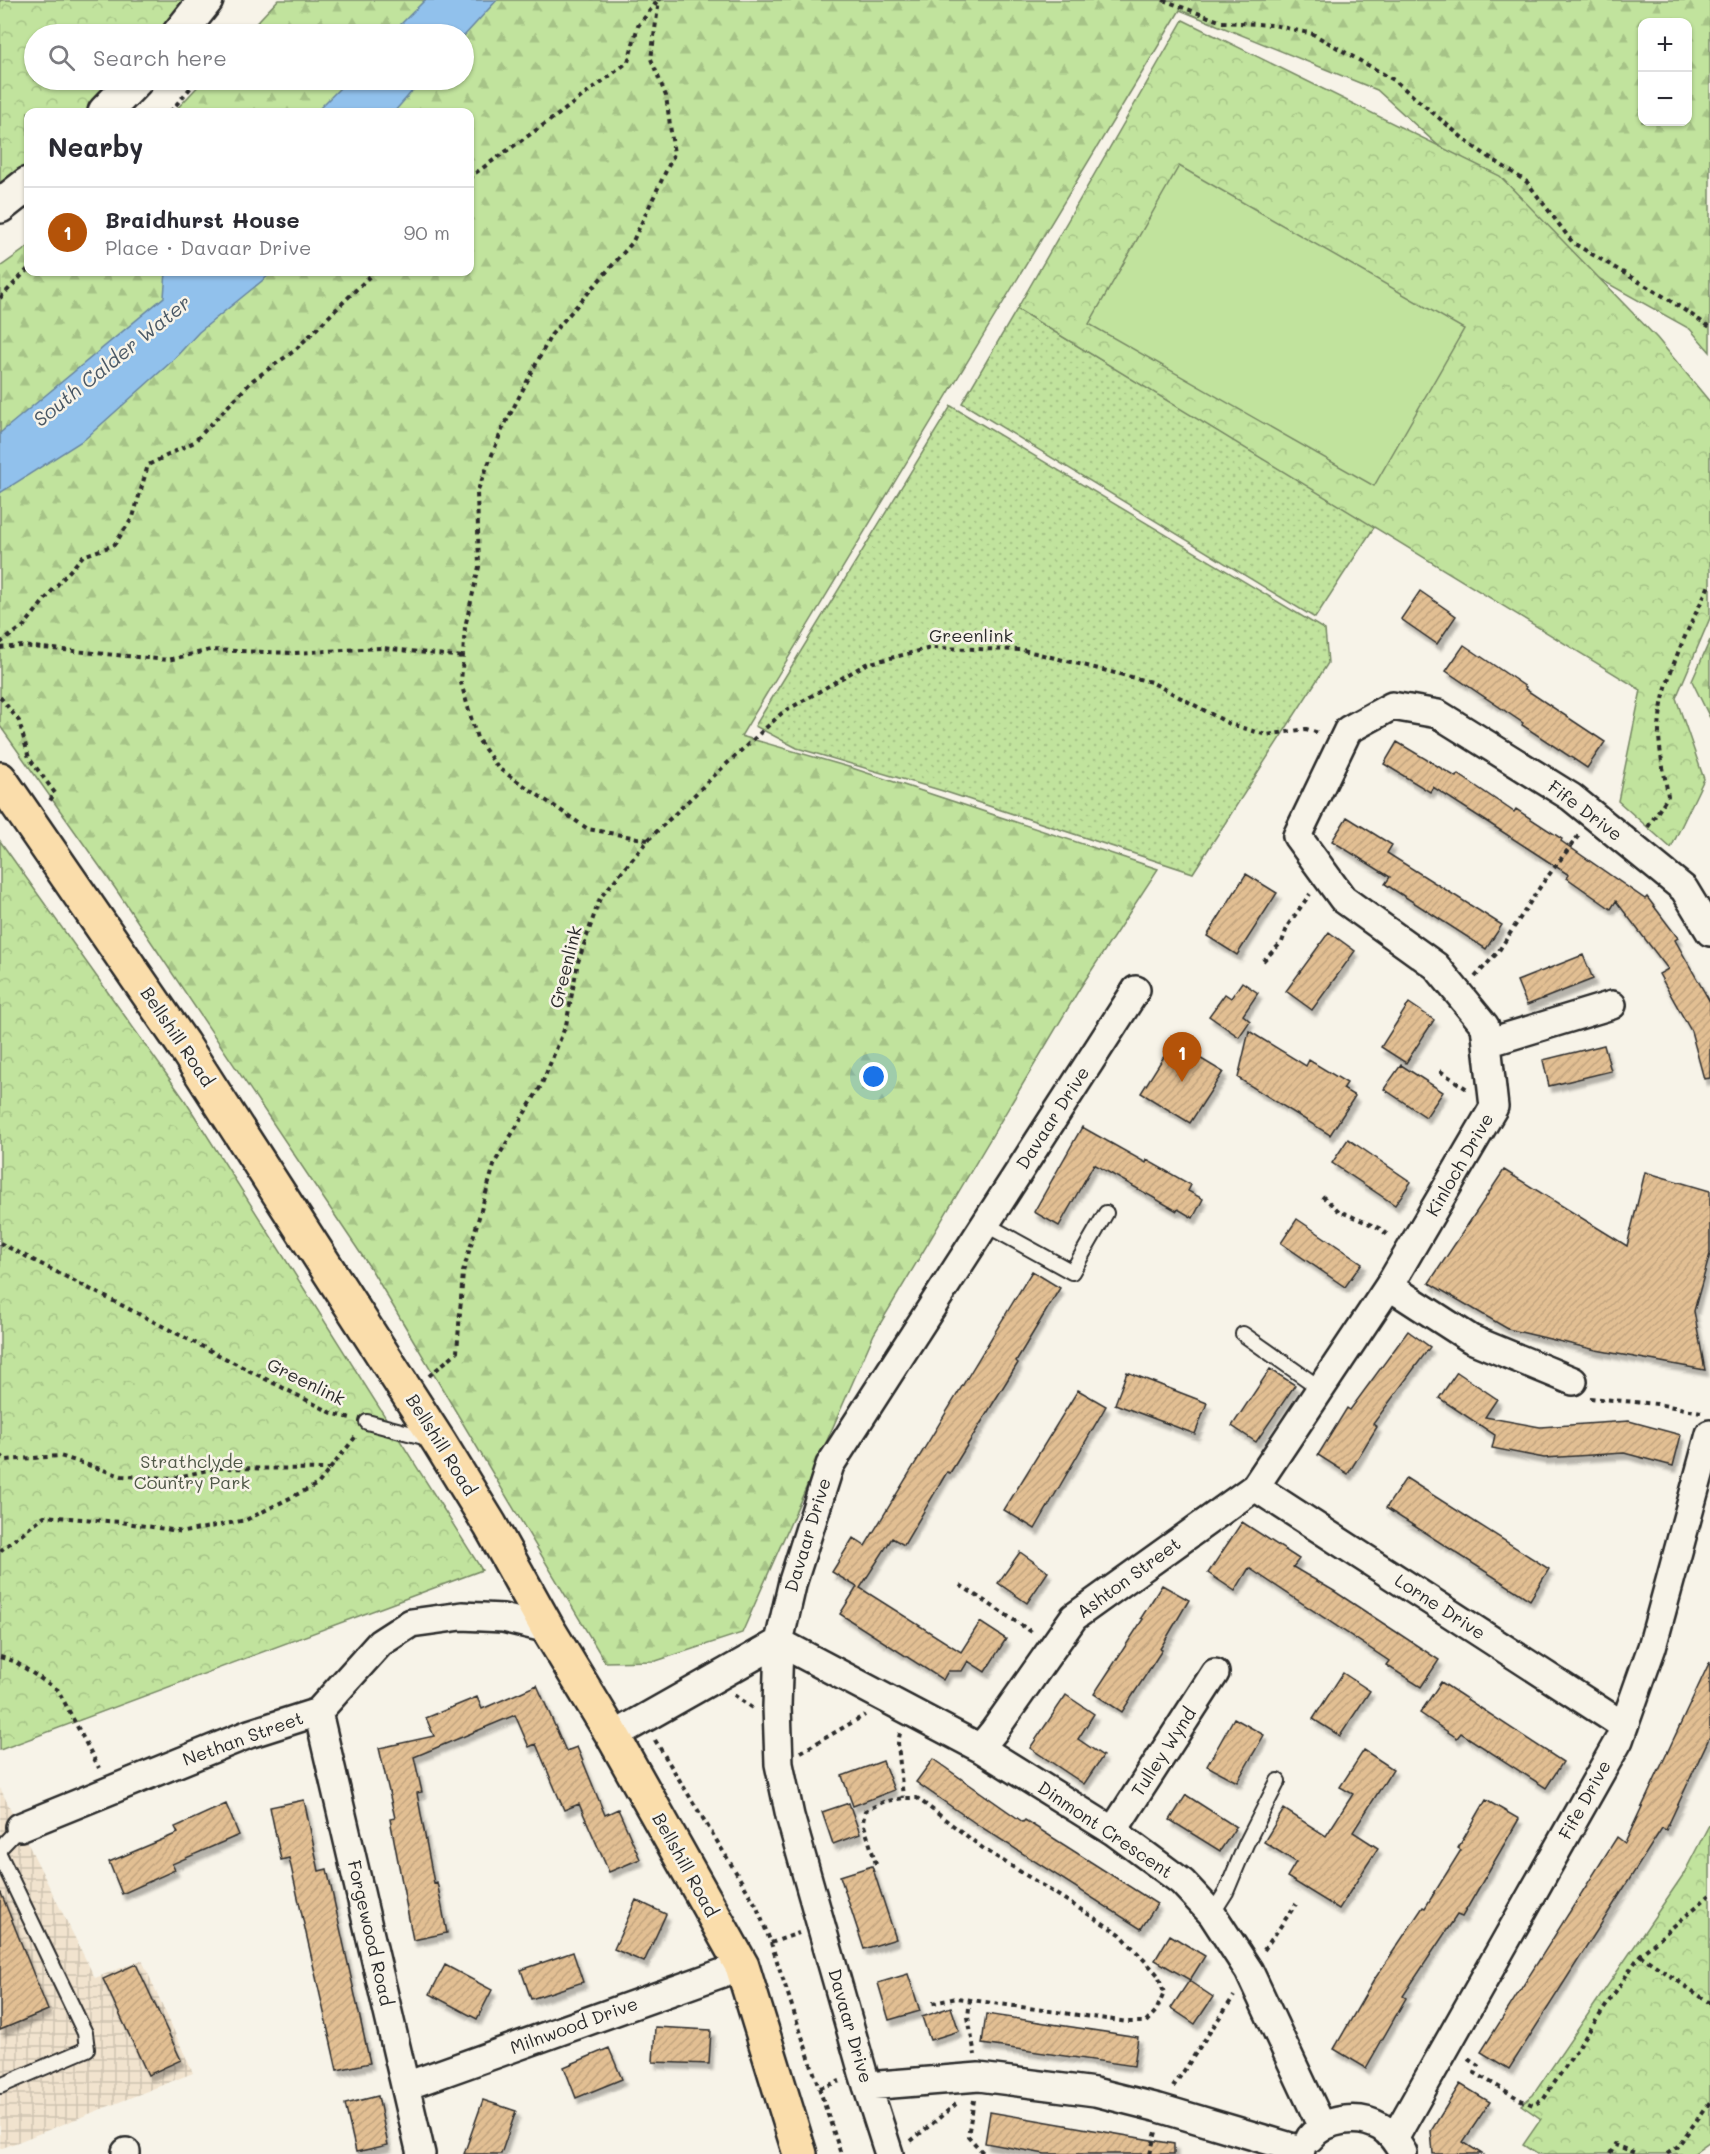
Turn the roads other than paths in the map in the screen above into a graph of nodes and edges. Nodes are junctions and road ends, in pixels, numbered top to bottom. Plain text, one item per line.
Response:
1 (206, 0) edge
2 (187, 24) edge
3 (126, 90) edge
4 (109, 108) edge
5 (24, 187) edge
6 (0, 206) edge
7 (1438, 714) joint
8 (0, 779) edge
9 (1710, 933) edge
10 (1136, 990) dead end
11 (1612, 1005) dead end
12 (1487, 1043) junction
13 (1106, 1213) dead end
14 (985, 1224) junction
15 (1389, 1286) junction
16 (1243, 1334) dead end
17 (1573, 1381) road end
18 (1321, 1389) junction
19 (367, 1422) road end
20 (1710, 1436) edge
21 (439, 1442) junction
22 (1255, 1487) junction
23 (548, 1629) junction
24 (779, 1642) junction
25 (1215, 1673) dead end
26 (318, 1712) junction
27 (1624, 1726) junction
28 (613, 1736) junction
29 (980, 1748) junction
30 (1278, 1780) dead end
31 (20, 1827) joint
32 (1113, 1831) junction
33 (0, 1848) edge
34 (0, 1856) edge
35 (1212, 1914) junction
36 (742, 1966) junction
37 (0, 2086) edge
38 (406, 2086) junction
39 (867, 2086) junction
40 (1322, 2127) junction
41 (1399, 2146) edge
42 (898, 2149) edge
43 (1300, 2152) edge
44 (421, 2154) edge
45 (800, 2154) edge

1 - 2 street
3 - 4 street
5 - 6 street
7 - 9 street, Fife Drive
7 - 12 street, Kinloch Drive
8 - 21 main road, Bellshill Road
10 - 14 street, Davaar Drive
11 - 12 street
12 - 15 street, Kinloch Drive
13 - 14 lane
14 - 24 street, Davaar Drive
15 - 17 street
15 - 18 street, Kinloch Drive
16 - 18 lane
18 - 22 street, Kinloch Drive
19 - 21 lane
20 - 27 street, Fife Drive
21 - 23 main road, Bellshill Road
22 - 27 street, Lorne Drive
22 - 29 street, Ashton Street
23 - 26 street, Nethan Street
23 - 28 main road, Bellshill Road
24 - 28 street
24 - 29 street, Dinmont Crescent
24 - 39 street, Davaar Drive
25 - 32 street, Tulley Wynd
26 - 31 street, Nethan Street
26 - 38 street, Forgewood Road
27 - 41 street, Fife Drive
28 - 36 main road, Bellshill Road
29 - 32 street, Dinmont Crescent
30 - 35 lane
31 - 33 lane
32 - 35 street, Dinmont Crescent
34 - 37 lane
35 - 40 street, Dinmont Crescent
36 - 38 street, Milnwood Drive
36 - 45 main road, Bellshill Road
38 - 44 street, Forgewood Road
39 - 42 street, Davaar Drive
39 - 43 street
40 - 41 street
40 - 43 street

